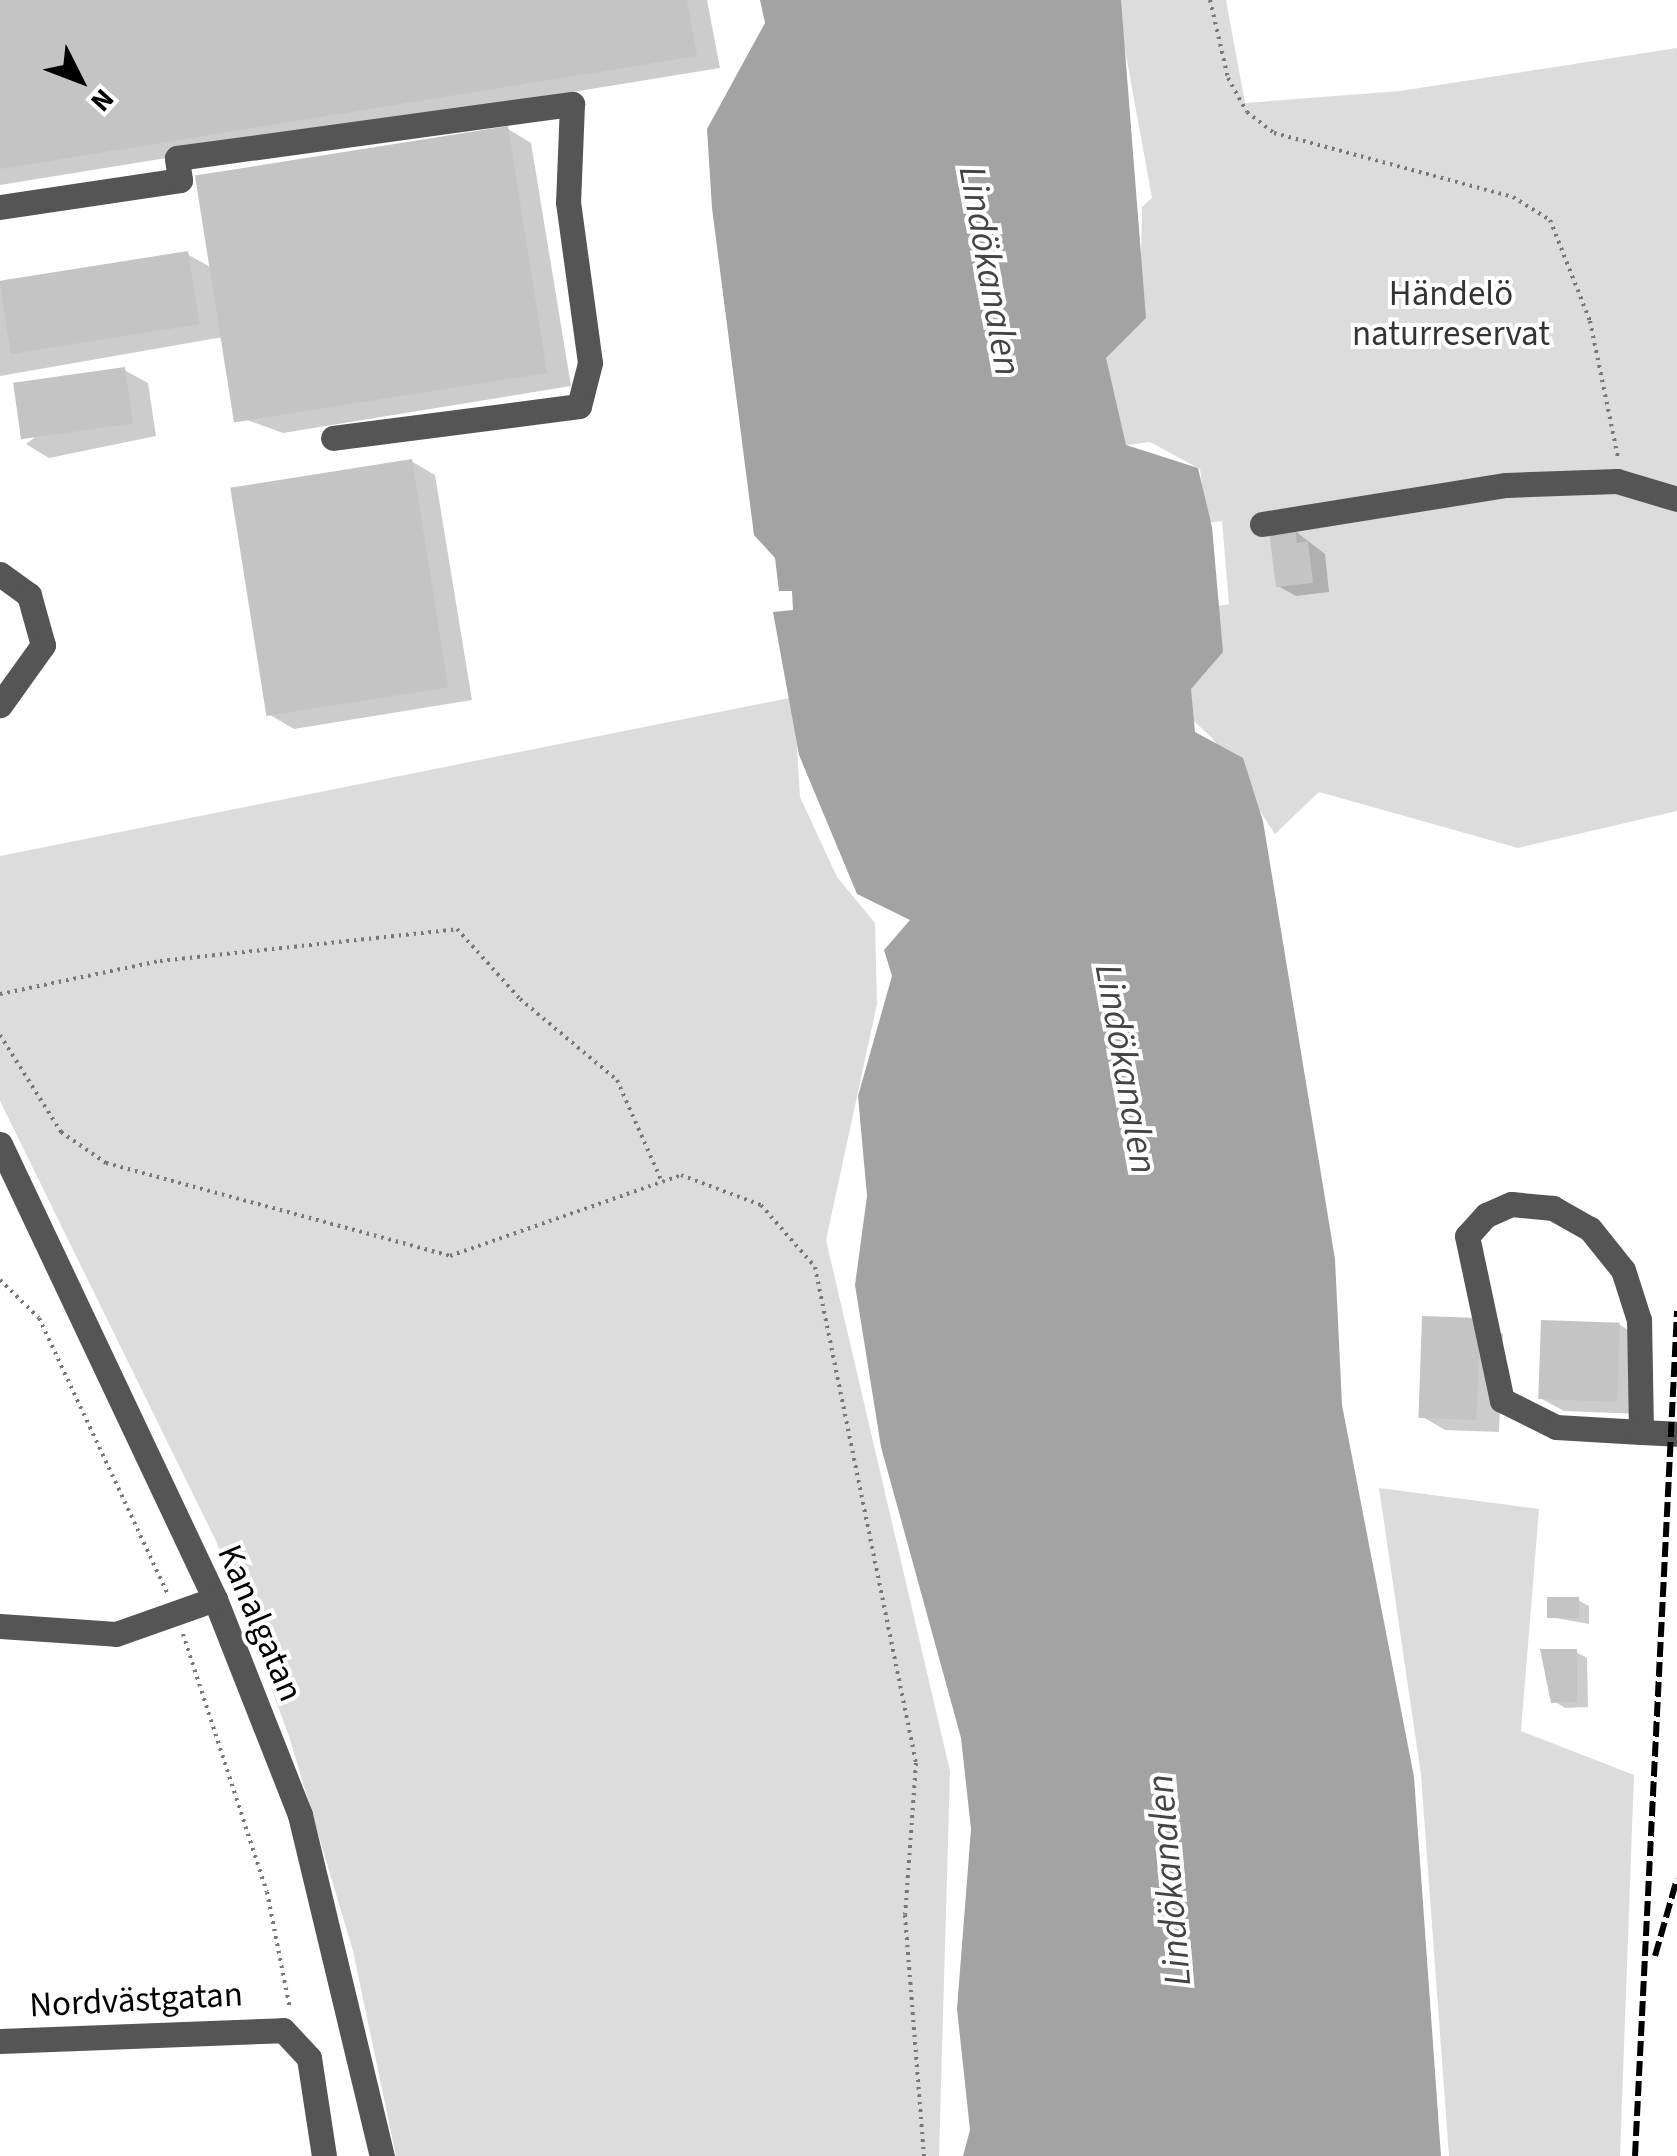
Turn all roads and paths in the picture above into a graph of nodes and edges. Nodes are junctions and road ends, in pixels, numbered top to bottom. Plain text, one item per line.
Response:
1 (1210, 0) edge
2 (0, 207) edge
3 (334, 438) dead end
4 (1617, 482) junction
5 (1677, 499) edge
6 (1262, 524) dead end
7 (0, 574) edge
8 (0, 704) edge
9 (0, 994) edge
10 (0, 1035) edge
11 (0, 1144) edge
12 (662, 1182) junction
13 (0, 1280) edge
14 (1642, 1432) junction
15 (1677, 1434) edge
16 (214, 1599) junction
17 (175, 1614) junction
18 (0, 1626) edge
19 (285, 2033) junction
20 (0, 2042) edge
21 (324, 2156) edge
22 (382, 2156) edge
23 (924, 2156) edge

1 - 4 path
2 - 3 street
4 - 5 street
4 - 6 street
7 - 8 street
9 - 12 path
10 - 12 path
11 - 16 street, Kanalgatan
12 - 23 path
13 - 17 path
14 - 14 street
14 - 15 street
16 - 17 street
16 - 22 street, Kanalgatan
17 - 18 street
17 - 19 path
19 - 20 street, Nordvästgatan
19 - 21 street

